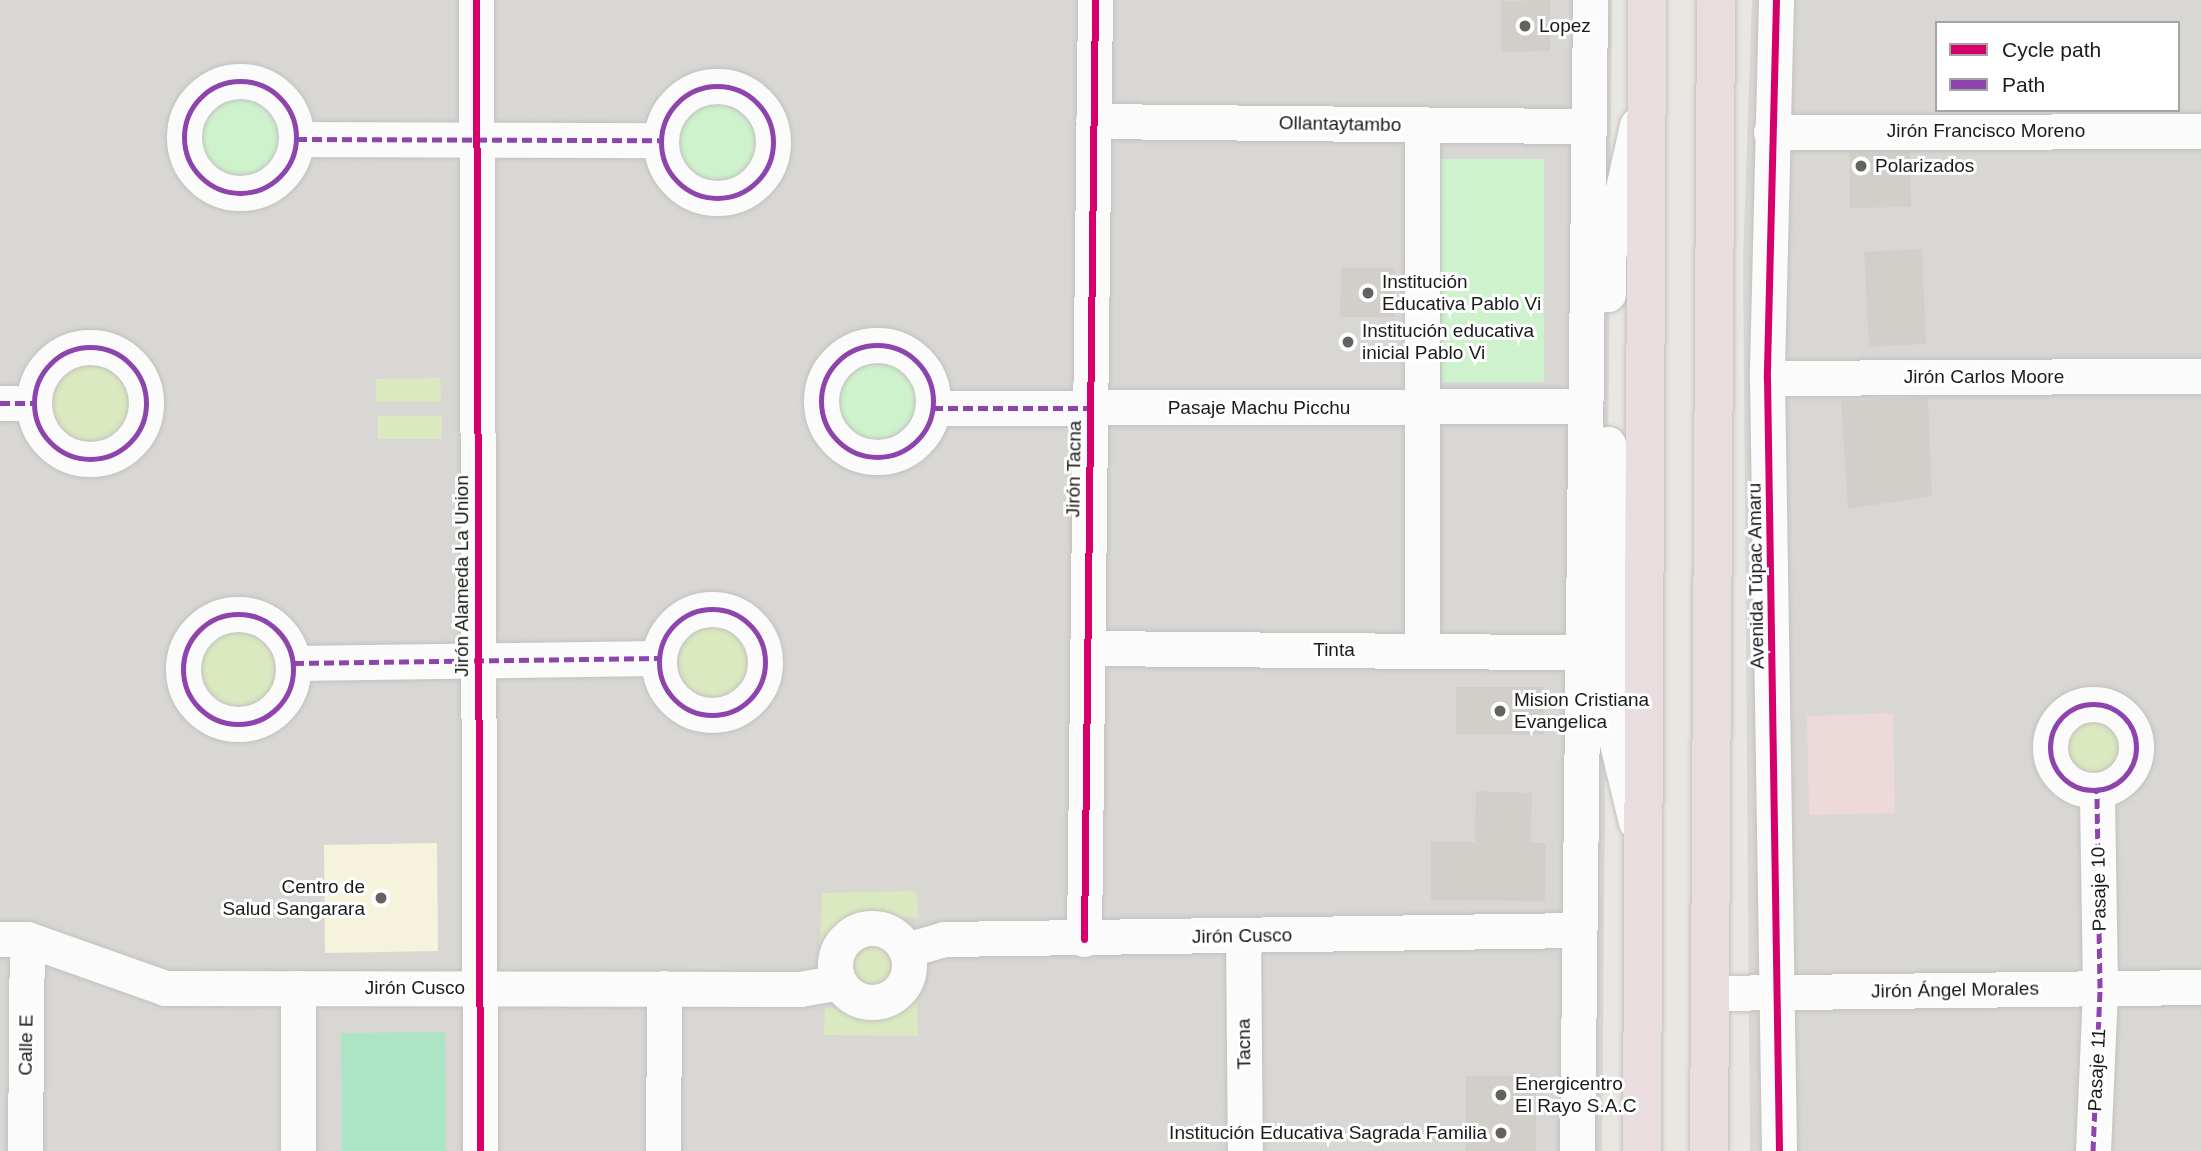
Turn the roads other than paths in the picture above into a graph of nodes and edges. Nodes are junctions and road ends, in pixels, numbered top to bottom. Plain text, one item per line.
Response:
1 (476, 0) edge
2 (1095, 0) edge
3 (1590, 0) edge
4 (1647, 0) edge
5 (1716, 0) edge
6 (1776, 0) edge
7 (1093, 121) junction
8 (1422, 124) junction
9 (1587, 126) junction
10 (2201, 131) edge
11 (1771, 132) junction
12 (297, 139) dead end
13 (476, 140) junction
14 (660, 140) dead end
15 (2201, 376) edge
16 (1768, 378) junction
17 (1584, 406) junction
18 (1422, 407) junction
19 (933, 408) dead end
20 (1090, 408) junction
21 (1087, 649) junction
22 (1422, 651) junction
23 (1582, 652) junction
24 (659, 658) dead end
25 (479, 661) junction
26 (294, 663) dead end
27 (2097, 791) dead end
28 (1579, 930) junction
29 (1243, 936) junction
30 (14, 939) edge
31 (1084, 939) junction
32 (906, 950) junction
33 (838, 982) junction
34 (2201, 987) edge
35 (298, 988) junction
36 (480, 988) junction
37 (664, 988) junction
38 (2100, 988) junction
39 (1780, 992) junction
40 (1710, 993) junction
41 (25, 1151) edge
42 (298, 1151) edge
43 (480, 1151) edge
44 (663, 1151) edge
45 (1245, 1151) edge
46 (1577, 1151) edge
47 (1642, 1151) edge
48 (1709, 1151) edge
49 (1779, 1151) edge
50 (2093, 1151) edge

1 - 13 street, Jirón Alameda La Union
2 - 7 street, Jirón Tacna
3 - 9 street
4 - 47 highway
5 - 40 highway
6 - 11 street, Avenida Túpac Amaru
7 - 8 street, Ollantaytambo
7 - 20 street, Jirón Tacna
8 - 9 street, Ollantaytambo
8 - 18 street
9 - 17 street
10 - 11 street, Jirón Francisco Moreno
11 - 16 street, Avenida Túpac Amaru
12 - 13 street
13 - 14 street
13 - 25 street, Jirón Alameda La Union
15 - 16 street, Jirón Carlos Moore
16 - 39 street, Avenida Túpac Amaru
17 - 18 street, Pasaje Machu Picchu
17 - 23 street
18 - 20 street, Pasaje Machu Picchu
18 - 22 street
19 - 20 street, Pasaje Machu Picchu
20 - 21 street, Jirón Tacna
21 - 22 street, Tinta
21 - 31 street, Jirón Tacna
22 - 23 street, Tinta
23 - 28 street
24 - 25 street
25 - 26 street
25 - 36 street, Jirón Alameda La Union
27 - 38 street, Pasaje 10
28 - 29 street, Jirón Cusco
28 - 46 street
29 - 31 street, Jirón Cusco
29 - 45 street, Tacna
30 - 35 street, Jirón Cusco
30 - 41 street, Calle E
31 - 32 street, Jirón Cusco
32 - 33 street
32 - 33 street
33 - 37 street, Jirón Cusco
34 - 38 street, Jirón Ángel Morales
35 - 36 street, Jirón Cusco
35 - 42 street
36 - 37 street, Jirón Cusco
36 - 43 street, Jirón Alameda La Union
37 - 44 street
38 - 39 street, Jirón Ángel Morales
38 - 50 street, Pasaje 11
39 - 40 street, Jirón Ángel Morales
39 - 49 street, Avenida Túpac Amaru
40 - 48 highway

